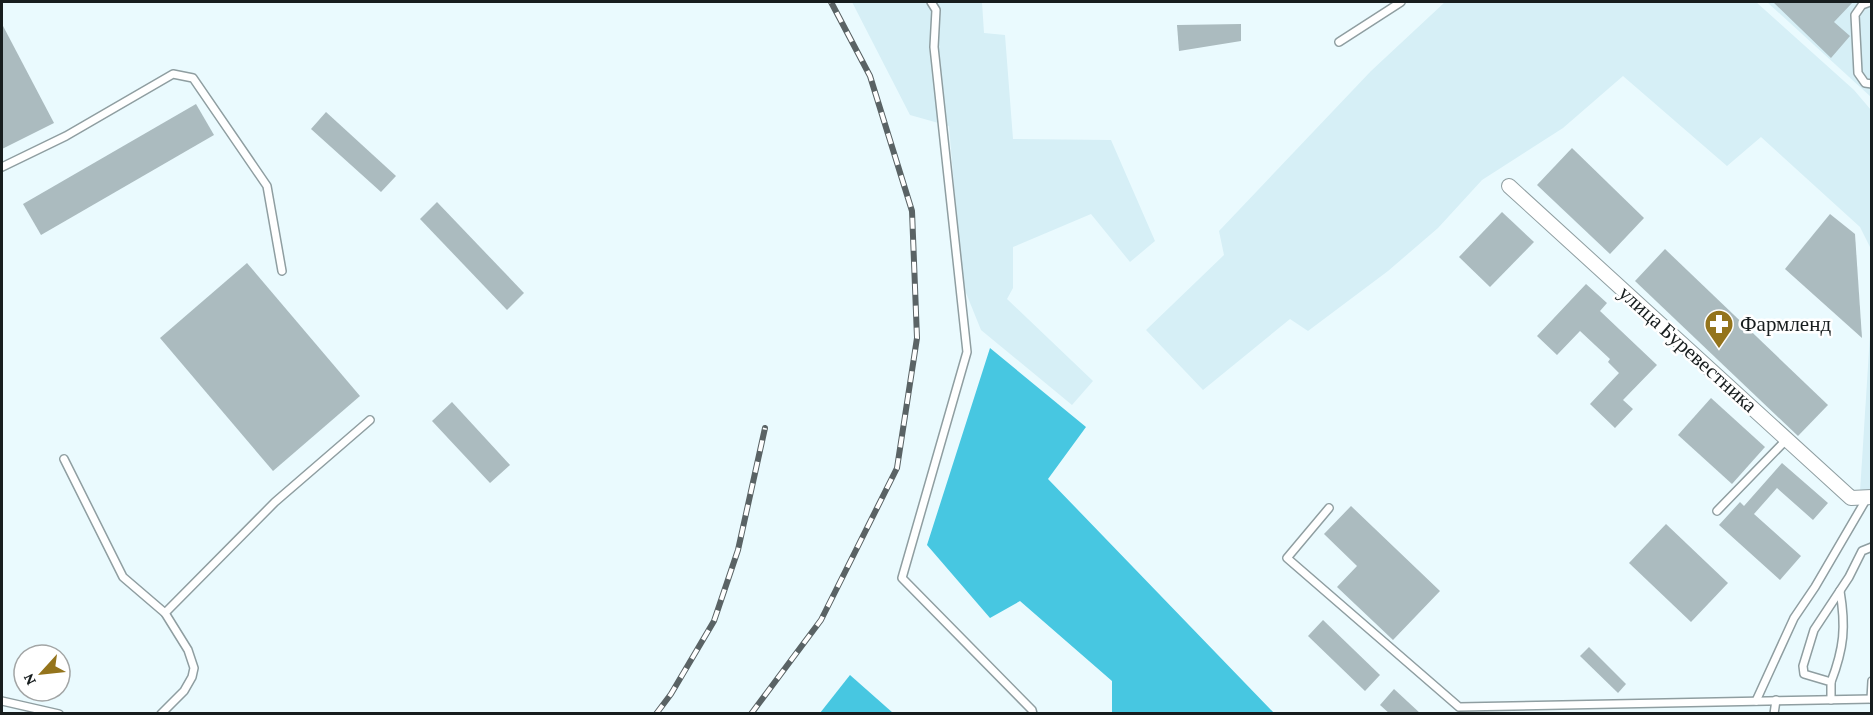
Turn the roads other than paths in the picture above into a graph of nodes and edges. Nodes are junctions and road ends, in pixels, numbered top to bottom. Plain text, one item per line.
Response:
1 (931, 2) edge
2 (1401, 2) edge
3 (1870, 2) edge
4 (1339, 42) dead end
5 (1872, 84) edge
6 (2, 167) edge
7 (1509, 186) dead end
8 (282, 271) dead end
9 (370, 420) dead end
10 (1787, 439) junction
11 (64, 459) dead end
12 (1870, 497) edge
13 (1329, 508) dead end
14 (1717, 511) dead end
15 (1872, 547) edge
16 (1840, 591) junction
17 (165, 613) junction
18 (1872, 681) edge
19 (1831, 682) junction
20 (1871, 699) edge
21 (1776, 700) junction
22 (1831, 700) junction
23 (2, 701) edge
24 (1756, 701) junction
25 (59, 714) edge
26 (161, 714) edge
27 (1033, 714) edge
28 (1774, 714) edge

1 - 27 lane
2 - 4 lane
3 - 5 lane
6 - 8 lane
7 - 10 street, улица Буревестника
9 - 17 lane
10 - 12 street, улица Буревестника
10 - 14 lane
11 - 17 lane
12 - 24 lane
13 - 24 lane
15 - 16 lane
16 - 19 lane
16 - 19 lane
17 - 26 lane
18 - 20 lane
19 - 22 lane
20 - 22 lane
21 - 22 lane
21 - 24 lane
21 - 28 lane
23 - 25 lane

